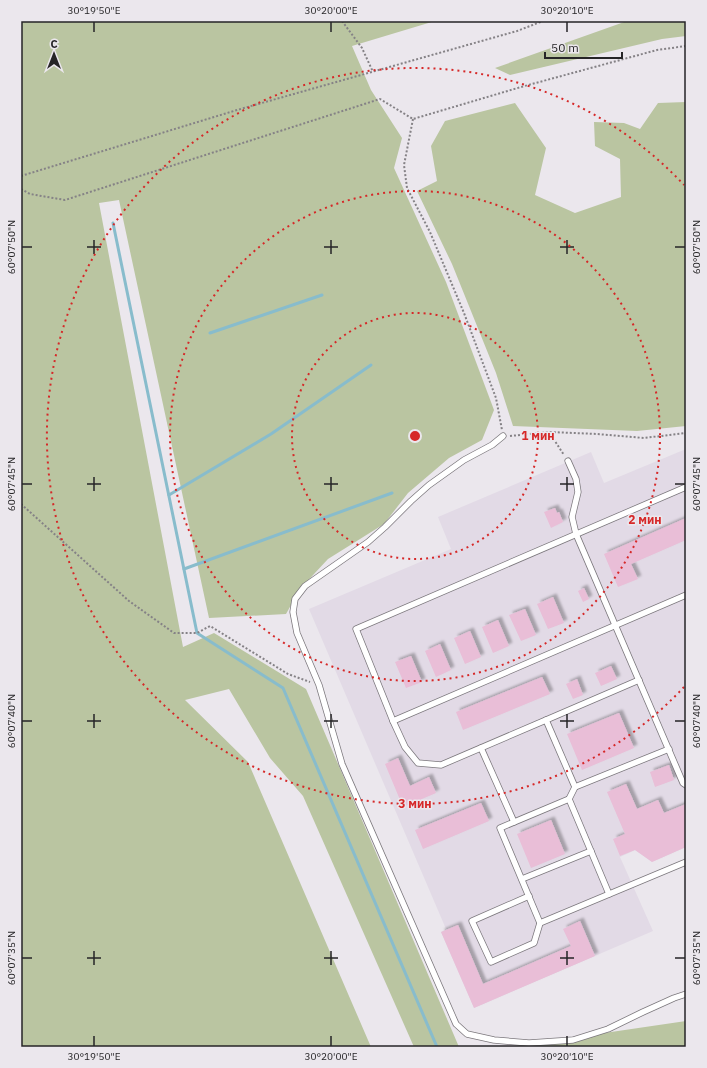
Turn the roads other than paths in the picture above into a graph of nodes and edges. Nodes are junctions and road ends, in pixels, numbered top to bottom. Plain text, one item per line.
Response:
1 (503, 436) road end
2 (568, 461) road end
3 (686, 487) edge
4 (576, 534) junction
5 (686, 595) edge
6 (616, 626) junction
7 (639, 680) junction
8 (546, 720) junction
9 (393, 721) junction
10 (481, 748) junction
11 (669, 749) junction
12 (686, 784) edge
13 (575, 787) junction
14 (569, 799) junction
15 (514, 822) junction
16 (591, 851) junction
17 (686, 862) edge
18 (522, 879) junction
19 (610, 894) junction
20 (529, 896) junction
21 (540, 923) junction
22 (686, 994) edge

1 - 22 lane
2 - 4 lane
3 - 4 lane
4 - 6 lane
4 - 9 lane
5 - 6 lane
6 - 7 lane
6 - 9 lane
7 - 8 lane
7 - 11 lane
8 - 10 lane
8 - 13 lane
9 - 10 lane
10 - 15 lane
11 - 12 lane
11 - 13 lane
13 - 14 lane
14 - 15 lane
14 - 16 lane
15 - 18 lane
16 - 18 lane
16 - 19 lane
17 - 19 lane
18 - 20 lane
19 - 21 lane
20 - 21 lane
20 - 21 lane

